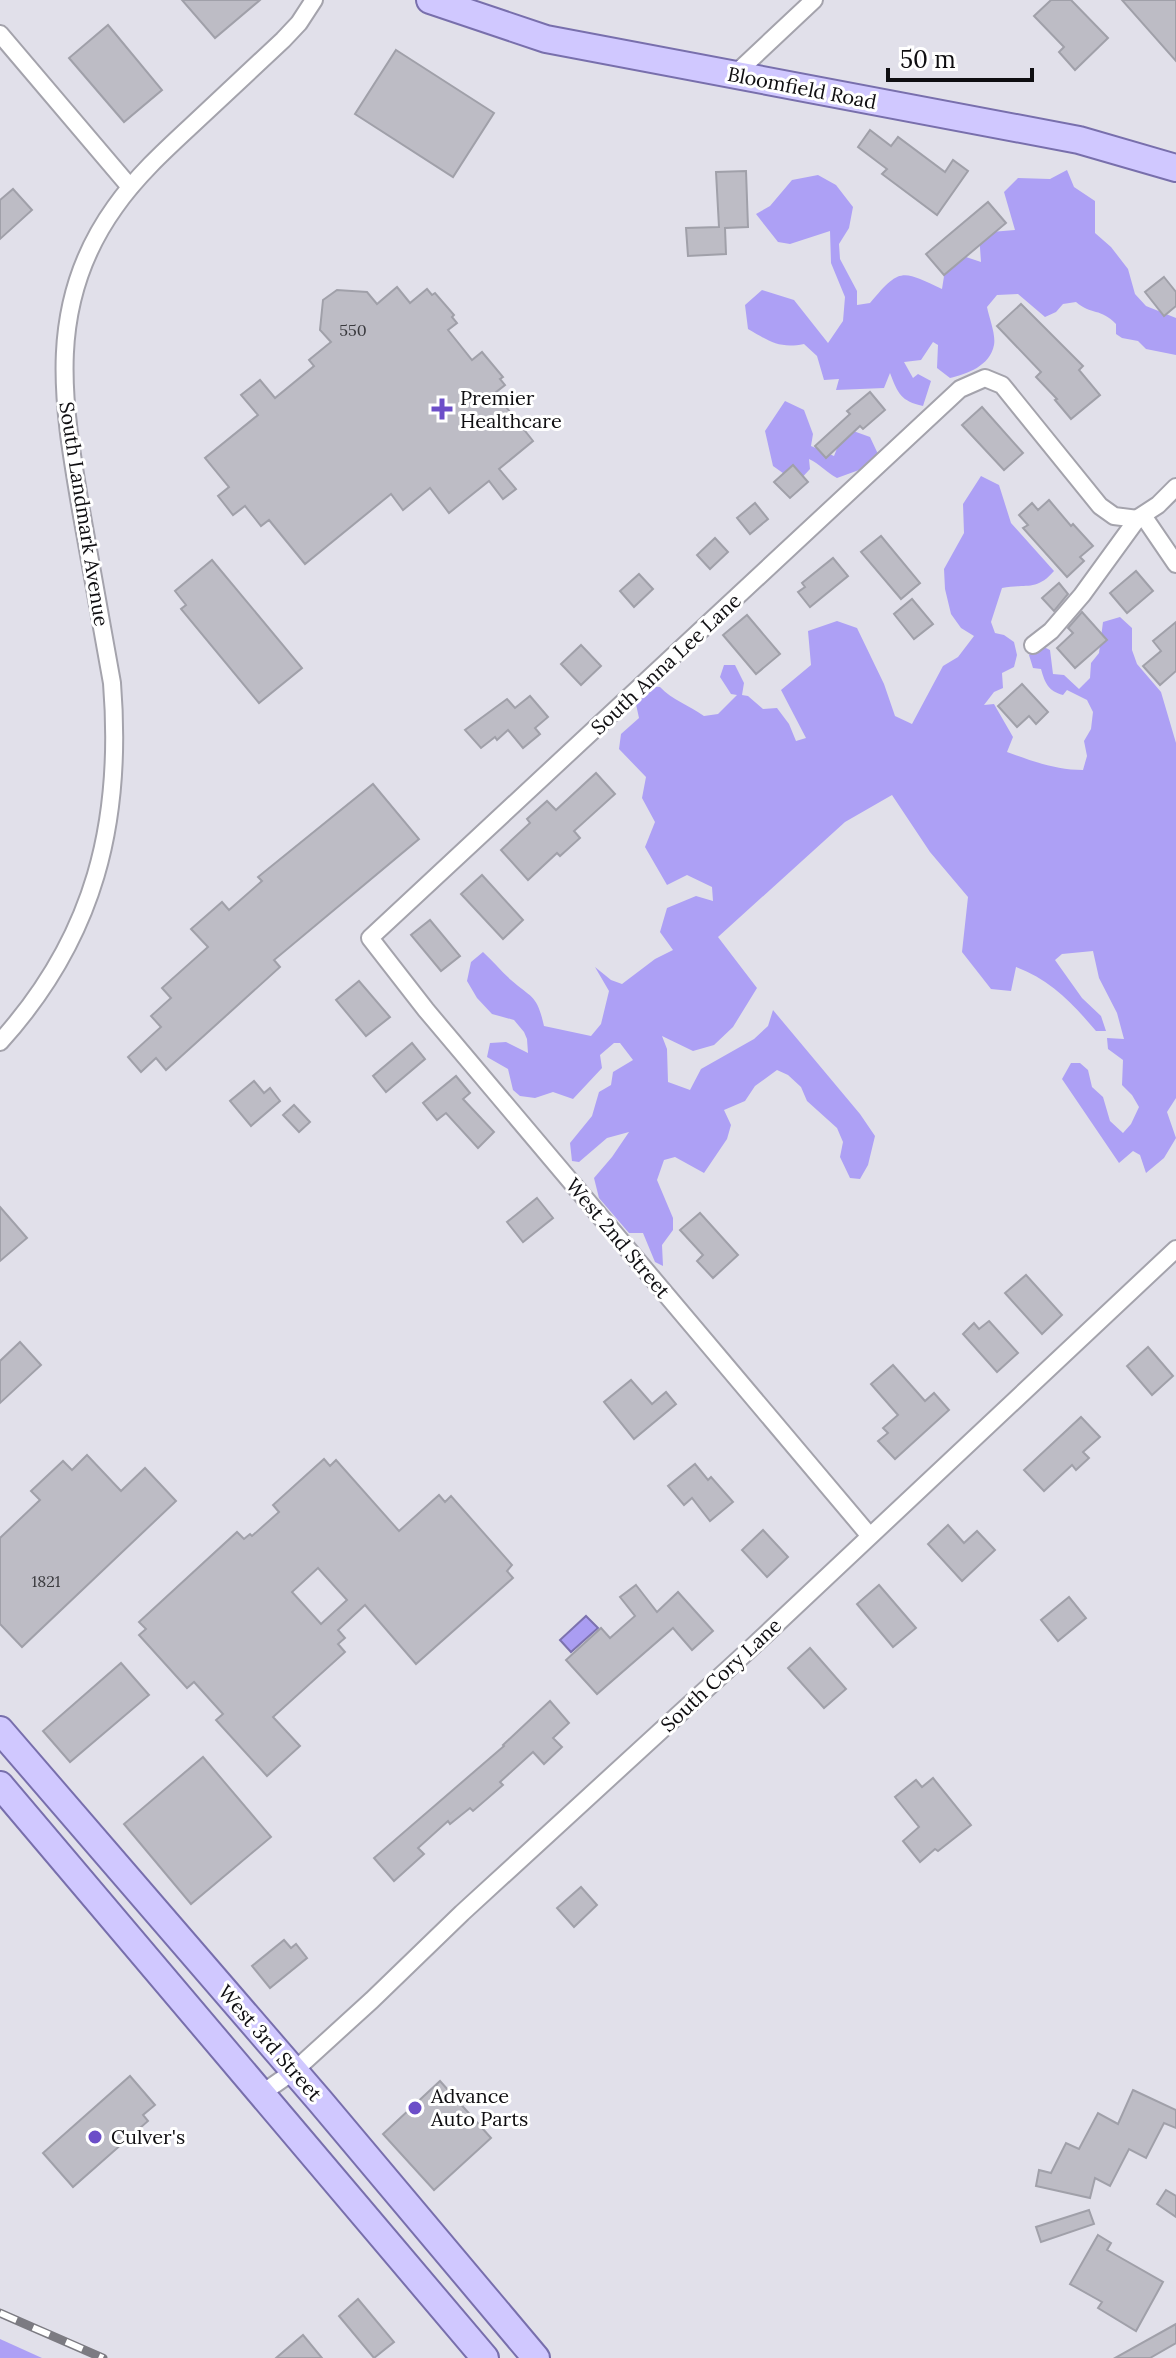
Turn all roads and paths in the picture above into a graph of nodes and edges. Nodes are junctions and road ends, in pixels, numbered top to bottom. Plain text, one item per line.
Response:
1 (314, 0) edge
2 (430, 0) edge
3 (814, 0) edge
4 (0, 34) edge
5 (733, 76) junction
6 (1176, 168) edge
7 (130, 187) junction
8 (1176, 487) edge
9 (1138, 518) junction
10 (1176, 564) edge
11 (1033, 645) dead end
12 (370, 938) joint
13 (0, 1042) edge
14 (1176, 1249) edge
15 (869, 1535) junction
16 (0, 1730) edge
17 (0, 1785) edge
18 (294, 2071) junction
19 (261, 2094) junction
20 (485, 2358) edge
21 (536, 2358) edge

1 - 7 street, South Landmark Avenue
2 - 5 main road, Bloomfield Road
3 - 5 street
4 - 7 street
5 - 6 main road, Bloomfield Road
7 - 13 street, South Landmark Avenue
8 - 9 street
9 - 10 street
9 - 11 street
9 - 12 street, South Anna Lee Lane
12 - 15 street, West 2nd Street
14 - 15 street, South Cory Lane
15 - 18 street, South Cory Lane
16 - 18 main road, West 3rd Street
17 - 19 main road, West 3rd Street
18 - 19 street, South Cory Lane
18 - 21 main road, West 3rd Street
19 - 20 main road, West 3rd Street

